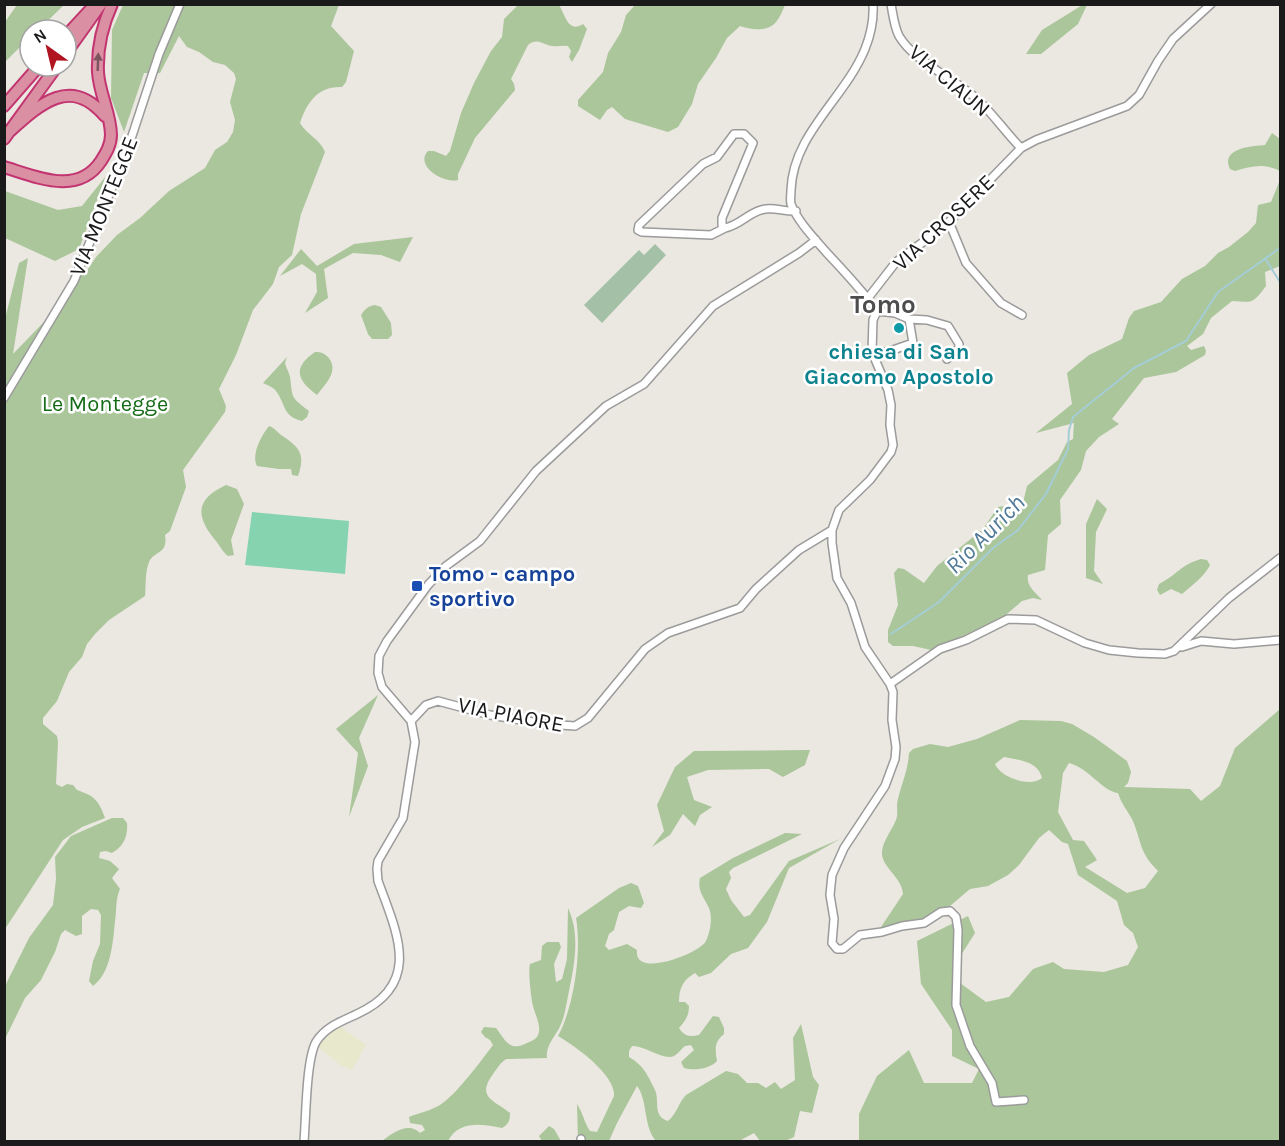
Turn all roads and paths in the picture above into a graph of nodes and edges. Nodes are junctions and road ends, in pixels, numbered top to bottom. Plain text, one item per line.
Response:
1 (95, 4) edge
2 (101, 4) edge
3 (112, 4) edge
4 (180, 4) edge
5 (873, 4) edge
6 (891, 4) edge
7 (1211, 4) edge
8 (78, 23) edge
9 (78, 37) edge
10 (29, 78) edge
11 (48, 78) edge
12 (4, 106) edge
13 (108, 119) junction
14 (8, 135) edge
15 (1021, 148) junction
16 (4, 167) edge
17 (796, 211) junction
18 (948, 222) junction
19 (725, 228) junction
20 (816, 240) junction
21 (868, 298) junction
22 (877, 311) junction
23 (1022, 315) dead end
24 (909, 319) junction
25 (872, 352) junction
26 (946, 358) dead end
27 (4, 398) edge
28 (832, 530) junction
29 (1281, 558) edge
30 (1281, 640) edge
31 (1174, 651) junction
32 (890, 684) junction
33 (411, 721) junction
34 (1024, 1100) dead end
35 (304, 1142) edge

1 - 8 highway
2 - 9 highway
13 -> 3 highway
4 - 27 street, VIA MONTEGGE
5 - 17 street
6 - 15 street, VIA CIAUN
7 - 15 street
10 - 12 highway
11 - 14 highway
13 - 14 highway
13 - 16 highway
15 - 18 street, VIA CROSERE
17 - 19 street
17 - 20 street
18 - 21 street, VIA CROSERE
18 - 23 street
19 - 19 street
20 - 21 street
20 - 33 street
21 - 22 street
22 - 24 street
22 - 25 street
24 - 25 street
24 - 26 street
25 - 28 street
28 - 32 street
28 - 33 street, VIA PIAORE
29 - 31 street
30 - 31 street
31 - 32 street
32 - 34 street
33 - 35 street

